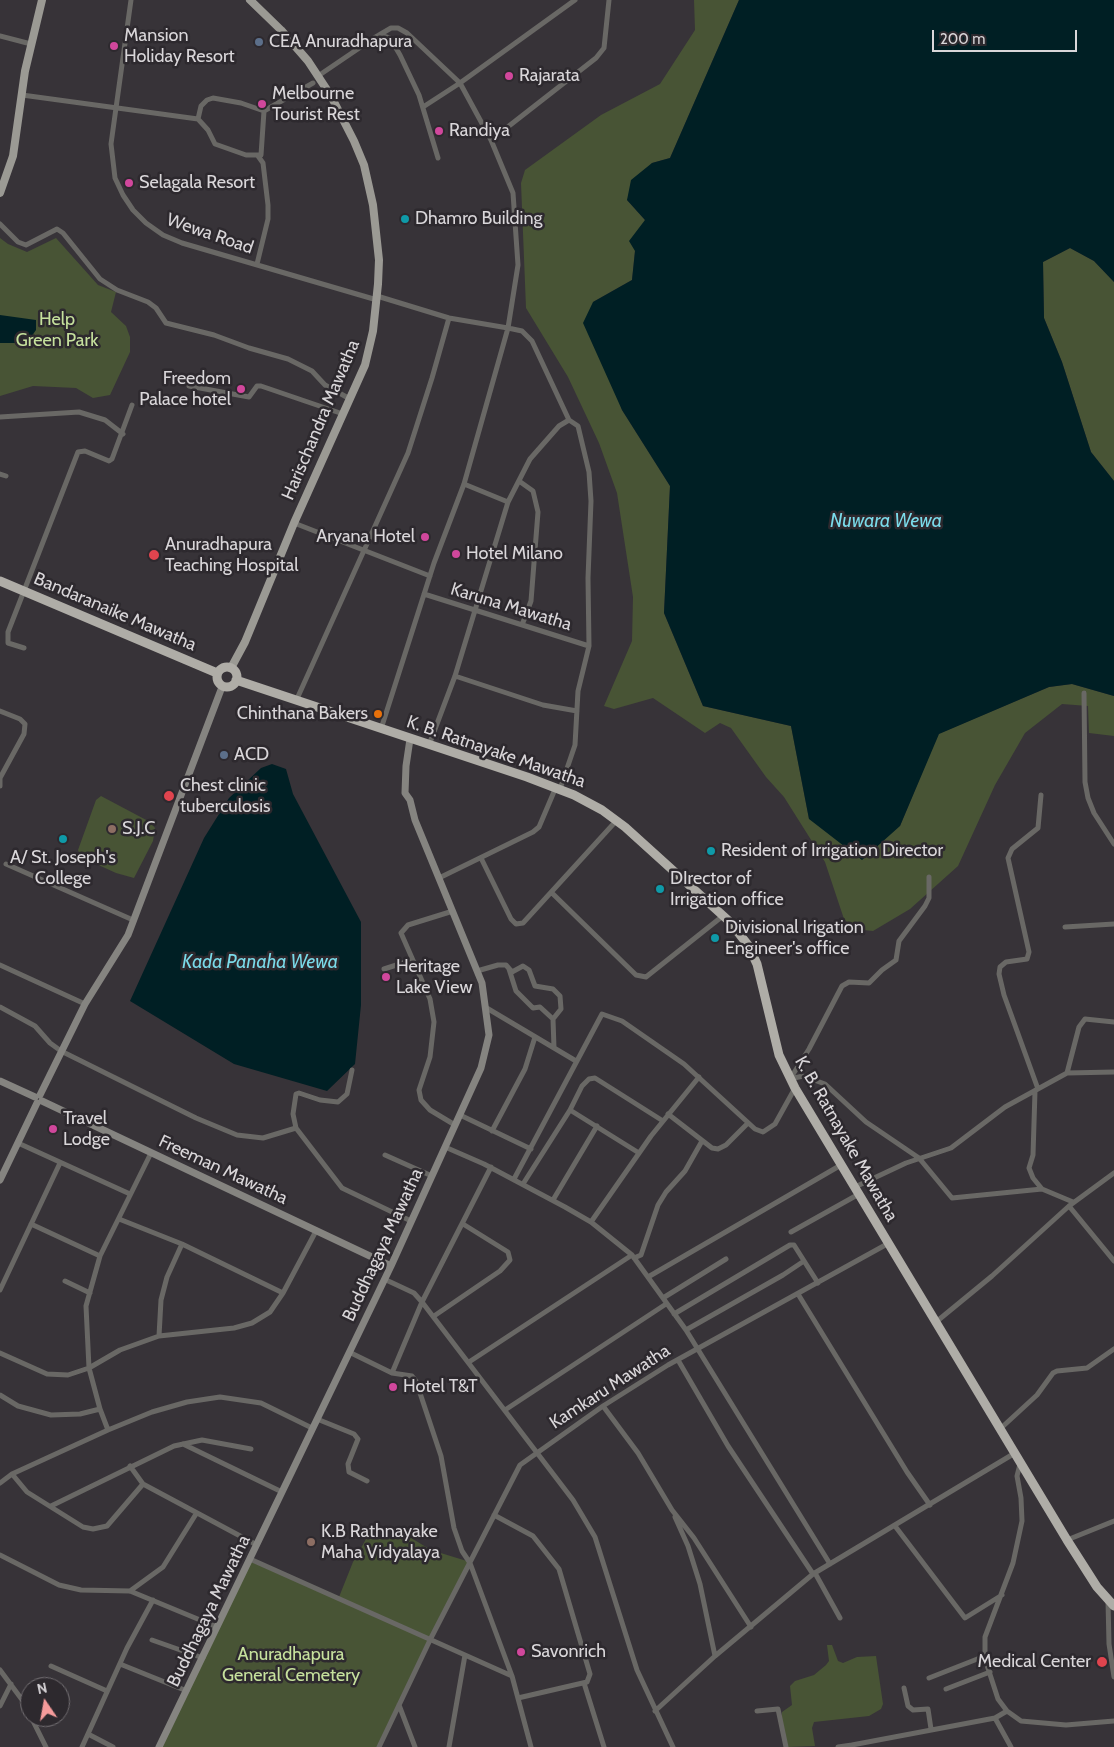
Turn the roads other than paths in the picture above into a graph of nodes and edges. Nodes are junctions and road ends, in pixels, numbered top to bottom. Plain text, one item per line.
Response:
1 (42, 0) edge
2 (131, 0) edge
3 (250, 0) edge
4 (575, 0) edge
5 (608, 0) edge
6 (379, 35) junction
7 (0, 36) edge
8 (31, 44) junction
9 (317, 80) junction
10 (460, 84) junction
11 (22, 95) junction
12 (423, 107) junction
13 (115, 109) junction
14 (264, 111) junction
15 (198, 119) junction
16 (490, 140) junction
17 (258, 156) junction
18 (438, 158) dead end
19 (0, 193) edge
20 (0, 224) edge
21 (257, 264) junction
22 (377, 298) junction
23 (449, 318) junction
24 (508, 328) junction
25 (189, 386) dead end
26 (350, 399) junction
27 (132, 405) dead end
28 (343, 414) junction
29 (0, 417) edge
30 (569, 420) junction
31 (123, 434) junction
32 (518, 481) junction
33 (464, 484) junction
34 (508, 502) junction
35 (294, 523) junction
36 (363, 552) junction
37 (430, 576) junction
38 (0, 581) edge
39 (24, 592) junction
40 (424, 594) junction
41 (474, 611) junction
42 (522, 626) junction
43 (589, 646) junction
44 (24, 648) dead end
45 (231, 668) junction
46 (217, 673) junction
47 (455, 676) junction
48 (236, 680) junction
49 (222, 687) junction
50 (1084, 693) dead end
51 (296, 701) junction
52 (0, 711) edge
53 (577, 711) junction
54 (382, 729) junction
55 (410, 739) junction
56 (429, 745) junction
57 (0, 777) edge
58 (0, 786) edge
59 (558, 788) junction
60 (1041, 795) dead end
61 (617, 820) junction
62 (1114, 844) edge
63 (481, 858) junction
64 (6, 864) dead end
65 (929, 877) dead end
66 (439, 878) junction
67 (552, 893) junction
68 (453, 911) junction
69 (724, 915) junction
70 (133, 920) junction
71 (1114, 924) edge
72 (1065, 927) dead end
73 (412, 960) junction
74 (0, 966) edge
75 (384, 969) dead end
76 (509, 969) junction
77 (477, 971) junction
78 (85, 1004) junction
79 (0, 1007) edge
80 (485, 1007) junction
81 (553, 1019) junction
82 (1114, 1022) edge
83 (534, 1037) junction
84 (554, 1048) junction
85 (60, 1051) junction
86 (576, 1061) junction
87 (352, 1070) dead end
88 (1114, 1072) edge
89 (1066, 1073) junction
90 (699, 1077) junction
91 (790, 1079) junction
92 (0, 1081) edge
93 (795, 1088) junction
94 (1037, 1090) junction
95 (38, 1099) junction
96 (570, 1110) junction
97 (668, 1114) junction
98 (460, 1115) junction
99 (663, 1121) junction
100 (748, 1122) junction
101 (455, 1125) junction
102 (597, 1126) junction
103 (296, 1128) junction
104 (492, 1131) junction
105 (702, 1141) junction
106 (18, 1144) junction
107 (445, 1147) junction
108 (531, 1149) junction
109 (151, 1153) junction
110 (639, 1153) junction
111 (385, 1155) dead end
112 (919, 1158) junction
113 (60, 1163) junction
114 (841, 1165) junction
115 (491, 1167) junction
116 (1114, 1173) edge
117 (432, 1176) junction
118 (0, 1180) edge
119 (514, 1180) junction
120 (523, 1184) junction
121 (1042, 1189) junction
122 (857, 1190) junction
123 (130, 1194) junction
124 (553, 1200) junction
125 (1071, 1204) junction
126 (119, 1219) junction
127 (411, 1221) junction
128 (591, 1222) junction
129 (31, 1224) junction
130 (463, 1224) junction
131 (316, 1231) junction
132 (791, 1232) dead end
133 (889, 1243) junction
134 (182, 1244) junction
135 (100, 1256) junction
136 (633, 1257) junction
137 (726, 1259) dead end
138 (804, 1260) junction
139 (1114, 1260) edge
140 (390, 1266) junction
141 (648, 1277) junction
142 (384, 1279) junction
143 (65, 1281) dead end
144 (818, 1283) junction
145 (0, 1290) edge
146 (90, 1293) junction
147 (284, 1293) junction
148 (798, 1294) junction
149 (663, 1298) junction
150 (422, 1302) junction
151 (666, 1304) junction
152 (674, 1314) junction
153 (434, 1316) junction
154 (936, 1322) junction
155 (686, 1330) junction
156 (159, 1336) junction
157 (697, 1349) junction
158 (1114, 1350) edge
159 (349, 1352) junction
160 (0, 1353) edge
161 (678, 1360) junction
162 (469, 1362) junction
163 (89, 1368) junction
164 (392, 1372) junction
165 (0, 1395) edge
166 (603, 1406) junction
167 (100, 1409) junction
168 (505, 1410) junction
169 (317, 1419) junction
170 (312, 1428) junction
171 (1000, 1429) junction
172 (108, 1430) junction
173 (183, 1444) junction
174 (250, 1449) dead end
175 (536, 1452) junction
176 (1015, 1453) junction
177 (1021, 1462) junction
178 (130, 1466) junction
179 (12, 1474) junction
180 (367, 1481) dead end
181 (0, 1482) edge
182 (144, 1484) junction
183 (282, 1492) junction
184 (930, 1505) junction
185 (51, 1506) junction
186 (672, 1510) junction
187 (196, 1514) junction
188 (494, 1515) junction
189 (1114, 1521) edge
190 (895, 1526) junction
191 (1067, 1540) junction
192 (257, 1546) junction
193 (0, 1555) edge
194 (250, 1559) junction
195 (470, 1563) junction
196 (830, 1564) junction
197 (814, 1573) junction
198 (130, 1591) junction
199 (1002, 1595) junction
200 (153, 1600) junction
201 (1111, 1604) edge
202 (840, 1618) dead end
203 (217, 1627) junction
204 (750, 1627) junction
205 (431, 1638) junction
206 (152, 1640) dead end
207 (465, 1655) junction
208 (715, 1656) junction
209 (985, 1656) junction
210 (203, 1658) junction
211 (120, 1664) junction
212 (51, 1666) dead end
213 (0, 1670) edge
214 (990, 1672) junction
215 (512, 1676) junction
216 (1114, 1677) edge
217 (929, 1678) dead end
218 (584, 1683) junction
219 (11, 1684) junction
220 (904, 1688) dead end
221 (946, 1689) dead end
222 (107, 1691) junction
223 (187, 1691) junction
224 (20, 1698) edge
225 (518, 1698) junction
226 (399, 1705) junction
227 (0, 1706) edge
228 (655, 1711) junction
229 (757, 1711) dead end
230 (1007, 1711) junction
231 (995, 1718) junction
232 (1114, 1721) edge
233 (36, 1727) edge
234 (931, 1729) junction
235 (88, 1734) junction
236 (852, 1746) edge
237 (46, 1747) edge
238 (82, 1747) edge
239 (113, 1747) edge
240 (159, 1747) edge
241 (379, 1747) edge
242 (415, 1747) edge
243 (449, 1747) edge
244 (529, 1747) edge
245 (604, 1747) edge
246 (673, 1747) edge
247 (786, 1747) edge
248 (838, 1747) edge
249 (1011, 1747) edge

1 - 8 main road
2 - 13 street, Wewa Road
3 - 9 main road, Harischandra Mawatha
4 - 10 street
5 - 16 street
6 - 9 street
6 - 10 street
6 - 12 street
7 - 8 street
8 - 11 main road
9 - 14 street
9 - 22 main road, Harischandra Mawatha
10 - 12 street
10 - 16 street
11 - 13 street
11 - 19 main road
12 - 18 street
13 - 15 street
13 - 21 street, Wewa Road
14 - 15 street
14 - 17 street
15 - 17 street
16 - 24 street
17 - 21 street
20 - 26 street
21 - 22 street, Wewa Road
22 - 23 street, Wewa Road
22 - 26 main road, Harischandra Mawatha
23 - 24 street, Wewa Road
23 - 36 street
24 - 30 street, Wewa Road
24 - 33 street
25 - 28 street
26 - 28 main road, Harischandra Mawatha
27 - 31 street
28 - 35 main road, Harischandra Mawatha
29 - 31 street
30 - 32 street
30 - 43 street, Wewa Road
31 - 39 street
32 - 34 street
32 - 42 street
33 - 34 street
33 - 37 street
34 - 41 street
35 - 36 street
35 - 45 main road, Harischandra Mawatha
36 - 37 street
36 - 51 street
37 - 40 street
38 - 39 highway, Bandaranaike Mawatha
39 - 44 street
39 - 46 highway, Bandaranaike Mawatha
40 - 41 street, Karuna Mawatha
40 - 54 street
41 - 42 street, Karuna Mawatha
41 - 47 street
42 - 43 street, Karuna Mawatha
43 - 53 street, Wewa Road
45 - 46 highway
45 - 48 highway
46 - 49 highway
47 - 53 street
47 - 56 street
48 - 49 highway
48 - 51 highway, K. B. Ratnayake Mawatha
49 - 70 main road
50 - 62 street
51 - 54 highway, K. B. Ratnayake Mawatha
52 - 57 street
53 - 59 street, Wewa Road
54 - 55 highway, K. B. Ratnayake Mawatha
55 - 56 highway, K. B. Ratnayake Mawatha
55 - 66 main road, Buddhagaya Mawatha
56 - 59 highway, K. B. Ratnayake Mawatha
57 - 58 street
59 - 61 highway, K. B. Ratnayake Mawatha
59 - 63 street, Wewa Road
60 - 94 street
61 - 67 street
61 - 69 highway, K. B. Ratnayake Mawatha
63 - 66 street, Wewa Road
63 - 67 street
64 - 70 street
65 - 91 street
66 - 68 main road, Buddhagaya Mawatha
67 - 69 street
68 - 73 street
68 - 77 main road, Buddhagaya Mawatha
69 - 91 highway, K. B. Ratnayake Mawatha
70 - 78 main road
71 - 72 street
73 - 75 street
73 - 101 street
74 - 78 street
76 - 77 street
76 - 81 street
76 - 81 street
77 - 80 main road, Buddhagaya Mawatha
78 - 85 main road
79 - 85 street
80 - 83 street
80 - 98 main road, Buddhagaya Mawatha
81 - 84 street
82 - 89 street
83 - 84 street
83 - 104 street
84 - 86 street
85 - 95 main road
85 - 103 street
86 - 90 street
86 - 108 street
87 - 103 street
88 - 89 street
89 - 94 street
90 - 97 street
90 - 100 street
91 - 93 highway, K. B. Ratnayake Mawatha
91 - 112 street
92 - 95 main road, Freeman Mawatha
93 - 100 street
93 - 114 highway, K. B. Ratnayake Mawatha
94 - 112 street
94 - 121 street
95 - 106 main road
95 - 109 main road, Freeman Mawatha
96 - 99 street
96 - 102 street
96 - 120 street
97 - 99 street
97 - 105 street
98 - 101 main road, Buddhagaya Mawatha
98 - 104 street
99 - 110 street
100 - 105 street
101 - 107 main road, Buddhagaya Mawatha
102 - 110 street
102 - 124 street
103 - 127 street
104 - 108 street
105 - 136 street
106 - 113 street
106 - 118 main road
107 - 115 street
107 - 117 main road, Buddhagaya Mawatha
108 - 119 street
109 - 123 street
109 - 131 main road, Freeman Mawatha
110 - 128 street
111 - 117 street
112 - 121 street
112 - 122 street
113 - 123 street
113 - 129 street
114 - 122 highway, K. B. Ratnayake Mawatha
114 - 141 street
115 - 119 street
115 - 130 street
116 - 125 street
117 - 127 main road, Buddhagaya Mawatha
119 - 120 street
120 - 124 street
121 - 125 street
122 - 132 street
122 - 133 highway, K. B. Ratnayake Mawatha
123 - 126 street
124 - 128 street
125 - 139 street
125 - 154 street
126 - 134 street
126 - 135 street
127 - 140 main road, Buddhagaya Mawatha
128 - 136 street
129 - 135 street
129 - 145 street
130 - 150 street
130 - 153 street
131 - 140 main road, Freeman Mawatha
131 - 147 street
133 - 144 street, Kamkaru Mawatha
133 - 154 highway, K. B. Ratnayake Mawatha
134 - 147 street
134 - 156 street
135 - 146 street
136 - 141 street
136 - 162 street
137 - 149 street
138 - 144 street
138 - 152 street
138 - 155 street
140 - 142 main road, Buddhagaya Mawatha
141 - 149 street
142 - 150 street
142 - 159 main road, Buddhagaya Mawatha
143 - 146 street
144 - 148 street, Kamkaru Mawatha
146 - 163 street
147 - 156 street
148 - 157 street, Kamkaru Mawatha
148 - 184 street
149 - 151 street
150 - 153 street
150 - 164 street
151 - 152 street
151 - 168 street
152 - 155 street
153 - 162 street
154 - 171 highway, K. B. Ratnayake Mawatha
155 - 157 street
156 - 163 street
157 - 161 street, Kamkaru Mawatha
157 - 196 street
158 - 171 street
159 - 164 street
159 - 169 main road, Buddhagaya Mawatha
160 - 163 street
161 - 166 street, Kamkaru Mawatha
161 - 197 street
162 - 168 street
163 - 167 street
164 - 195 street
165 - 167 street
166 - 175 street, Kamkaru Mawatha
166 - 186 street
167 - 172 street
168 - 175 street
169 - 170 main road, Buddhagaya Mawatha
169 - 180 street
170 - 172 street
170 - 183 main road, Buddhagaya Mawatha
171 - 176 highway, K. B. Ratnayake Mawatha
172 - 179 street
173 - 174 street
173 - 178 street
173 - 183 street
175 - 188 street, Kamkaru Mawatha
175 - 228 street
176 - 177 highway, K. B. Ratnayake Mawatha
176 - 184 street
177 - 191 highway, K. B. Ratnayake Mawatha
177 - 199 street
178 - 182 street
178 - 185 street
179 - 181 street
179 - 185 street
182 - 185 street
182 - 187 street
183 - 192 main road, Buddhagaya Mawatha
184 - 190 street
186 - 204 street
186 - 208 street
187 - 192 street
187 - 198 street
188 - 195 street, Kamkaru Mawatha
188 - 218 street
189 - 191 street
190 - 196 street
190 - 199 street
191 - 201 highway, K. B. Ratnayake Mawatha
192 - 194 main road, Buddhagaya Mawatha
193 - 198 street
194 - 203 main road, Buddhagaya Mawatha
194 - 205 street
195 - 205 street, Kamkaru Mawatha
195 - 215 street
196 - 197 street
197 - 202 street
197 - 204 street
198 - 200 street
199 - 209 street
200 - 203 street
200 - 211 street
201 - 216 street
203 - 210 main road, Buddhagaya Mawatha
204 - 208 street
205 - 207 street
205 - 226 street, Kamkaru Mawatha
206 - 210 street
207 - 215 street
207 - 243 street
208 - 228 street
209 - 214 street
209 - 217 street
210 - 223 main road, Buddhagaya Mawatha
211 - 222 street
211 - 223 street
212 - 222 street
213 - 219 street
214 - 221 street
214 - 230 street
215 - 225 street
218 - 225 street
218 - 245 street
219 - 224 street
219 - 227 street
220 - 234 street
222 - 235 street
223 - 240 main road, Buddhagaya Mawatha
225 - 244 street
226 - 241 street, Kamkaru Mawatha
226 - 242 street
228 - 246 street
229 - 247 street
230 - 231 street
230 - 232 street
231 - 234 street
231 - 249 street
233 - 237 street
234 - 236 street
235 - 238 street
235 - 239 street
236 - 248 street

